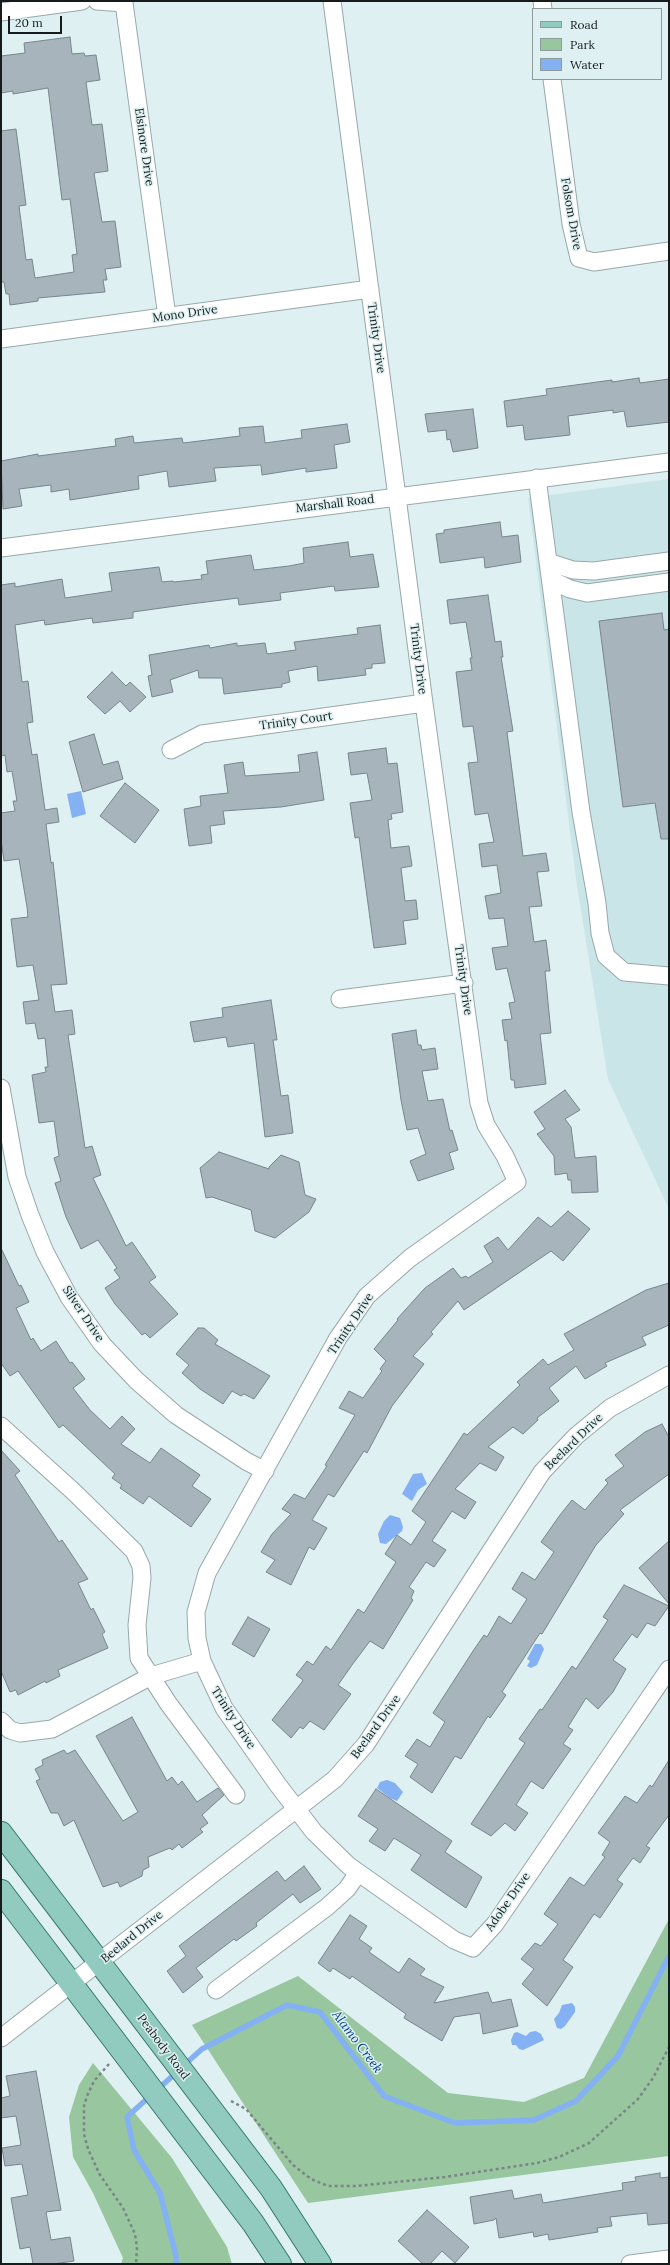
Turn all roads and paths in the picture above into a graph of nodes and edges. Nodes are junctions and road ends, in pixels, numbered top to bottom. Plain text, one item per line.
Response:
1 (82, 1) edge
2 (97, 1) edge
3 (332, 1) edge
4 (1, 12) edge
5 (552, 80) edge
6 (669, 251) edge
7 (370, 289) junction
8 (167, 317) junction
9 (1, 339) edge
10 (669, 462) edge
11 (537, 478) junction
12 (397, 496) junction
13 (1, 548) edge
14 (669, 561) edge
15 (548, 562) junction
16 (551, 580) junction
17 (669, 582) edge
18 (424, 703) junction
19 (171, 750) dead end
20 (669, 976) edge
21 (464, 983) junction
22 (340, 999) dead end
23 (1, 1088) edge
24 (669, 1375) edge
25 (1, 1426) edge
26 (265, 1471) junction
27 (202, 1661) junction
28 (669, 1669) edge
29 (151, 1676) junction
30 (1, 1721) edge
31 (236, 1795) dead end
32 (297, 1810) junction
33 (1, 1833) edge
34 (358, 1873) junction
35 (1, 1891) edge
36 (98, 1964) junction
37 (71, 1985) junction
38 (216, 1990) dead end
39 (1, 2038) edge
40 (669, 2047) edge
41 (126, 2058) junction
42 (214, 2114) junction
43 (669, 2259) edge
44 (136, 2264) edge
45 (280, 2264) edge
46 (320, 2264) edge
47 (630, 2264) edge

1 - 4 street
2 - 8 street, Elsinore Drive
3 - 7 street, Trinity Drive
5 - 6 street, Folsom Drive
7 - 8 street, Mono Drive
7 - 12 street, Trinity Drive
8 - 9 street, Mono Drive
10 - 11 street, Marshall Road
11 - 12 street, Marshall Road
11 - 15 street
12 - 13 street, Marshall Road
12 - 18 street, Trinity Drive
14 - 15 street
15 - 16 street
16 - 17 street
16 - 20 street
18 - 19 street, Trinity Court
18 - 21 street, Trinity Drive
21 - 22 street
21 - 26 street, Trinity Drive
23 - 26 street, Silver Drive
24 - 32 street, Beelard Drive
25 - 29 street
26 - 27 street, Trinity Drive
27 - 29 street
27 - 32 street, Trinity Drive
28 - 34 street, Adobe Drive
29 - 30 street
29 - 31 street
32 - 34 street, Adobe Drive
32 - 36 street, Beelard Drive
33 - 36 main road, Peabody Road
34 - 38 street
35 - 37 main road
36 - 37 street, Beelard Drive
36 - 42 main road, Peabody Road
37 - 39 street, Beelard Drive
37 - 41 main road
40 - 42 path
41 - 44 path
41 - 45 main road
42 - 46 main road, Peabody Road
43 - 47 street

